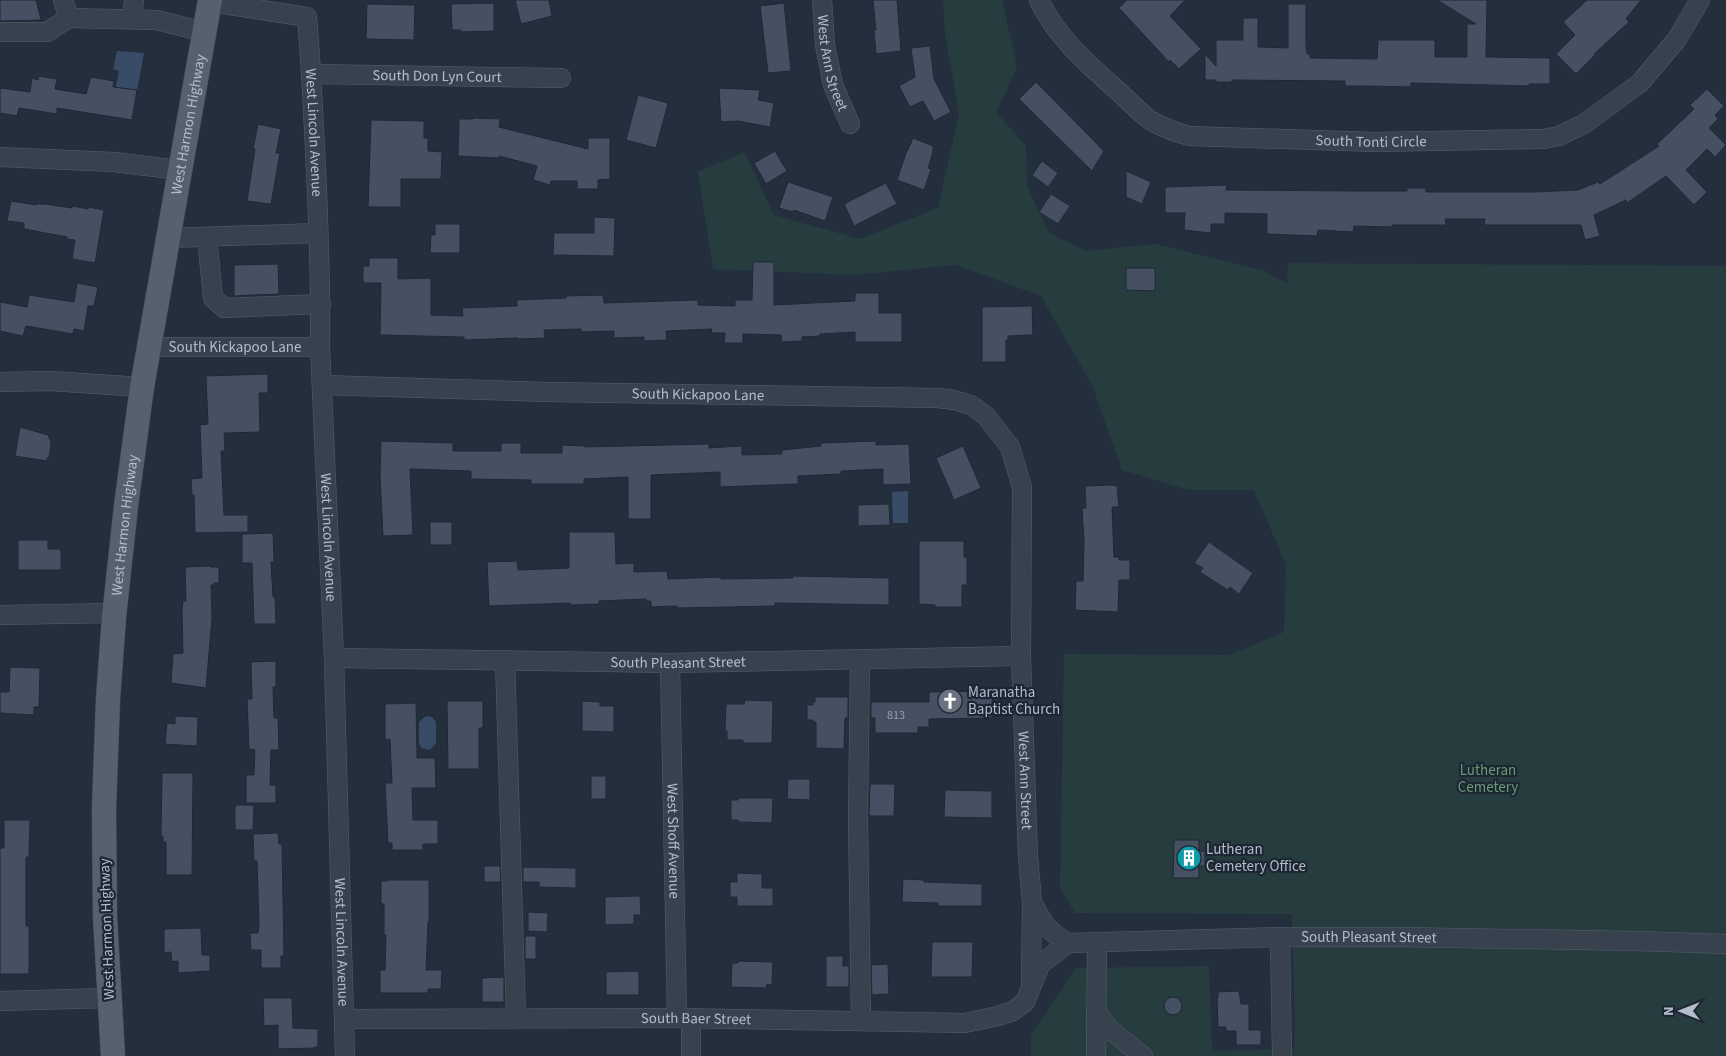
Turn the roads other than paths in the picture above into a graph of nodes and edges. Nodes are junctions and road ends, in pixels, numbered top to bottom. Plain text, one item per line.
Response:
1 (63, 0) edge
2 (134, 0) edge
3 (822, 0) edge
4 (1039, 0) edge
5 (1700, 0) edge
6 (210, 1) edge
7 (307, 9) edge
8 (69, 18) junction
9 (132, 19) junction
10 (0, 32) edge
11 (205, 32) junction
12 (312, 74) junction
13 (561, 78) dead end
14 (850, 124) dead end
15 (0, 157) edge
16 (180, 170) junction
17 (318, 232) junction
18 (207, 236) junction
19 (169, 238) junction
20 (321, 304) junction
21 (150, 347) junction
22 (320, 347) junction
23 (0, 382) edge
24 (323, 385) junction
25 (142, 387) junction
26 (1022, 487) joint
27 (115, 613) junction
28 (0, 615) edge
29 (1021, 656) junction
30 (334, 658) junction
31 (506, 660) junction
32 (860, 660) junction
33 (670, 663) junction
34 (1032, 902) junction
35 (1280, 937) junction
36 (1098, 942) junction
37 (1068, 943) junction
38 (1726, 944) edge
39 (1032, 984) junction
40 (109, 998) junction
41 (0, 1001) edge
42 (1096, 1012) junction
43 (345, 1018) junction
44 (516, 1018) junction
45 (684, 1018) junction
46 (861, 1020) junction
47 (1282, 1052) edge
48 (113, 1056) edge
49 (345, 1056) edge
50 (691, 1056) edge
51 (1096, 1056) edge
52 (1143, 1056) edge

1 - 8 street
2 - 9 street
3 - 14 street, West Ann Street
4 - 5 street, South Tonti Circle
6 - 7 street, West Lincoln Avenue
6 - 11 main road, West Harmon Highway
7 - 12 street, West Lincoln Avenue
8 - 9 street
8 - 10 street
9 - 11 street
11 - 16 main road, West Harmon Highway
12 - 13 street, South Don Lyn Court
12 - 17 street, West Lincoln Avenue
15 - 16 street
16 - 19 main road, West Harmon Highway
17 - 18 street
17 - 20 street, West Lincoln Avenue
18 - 19 street
18 - 20 street
19 - 21 main road, West Harmon Highway
20 - 22 street, West Lincoln Avenue
21 - 22 street, South Kickapoo Lane
21 - 25 main road, West Harmon Highway
22 - 24 street, West Lincoln Avenue
23 - 25 street
24 - 26 street, South Kickapoo Lane
24 - 30 street, West Lincoln Avenue
25 - 27 main road, West Harmon Highway
26 - 29 street, West Ann Street
27 - 28 street
27 - 40 main road, West Harmon Highway
29 - 32 street, South Pleasant Street
29 - 34 street, West Ann Street
30 - 31 street, South Pleasant Street
30 - 43 street, West Lincoln Avenue
31 - 33 street, South Pleasant Street
31 - 44 street
32 - 33 street, South Pleasant Street
32 - 46 street
33 - 45 street, West Shoff Avenue
34 - 37 street
34 - 39 street, West Ann Street
35 - 36 street, South Pleasant Street
35 - 38 street, South Pleasant Street
35 - 47 street
36 - 37 street, South Pleasant Street
36 - 42 street
37 - 39 street
39 - 46 street, South Baer Street
40 - 41 street
40 - 48 main road, West Harmon Highway
42 - 51 street
42 - 52 street
43 - 44 street, South Baer Street
43 - 49 street, West Lincoln Avenue
44 - 45 street, South Baer Street
45 - 46 street, South Baer Street
45 - 50 street, West Shoff Avenue

